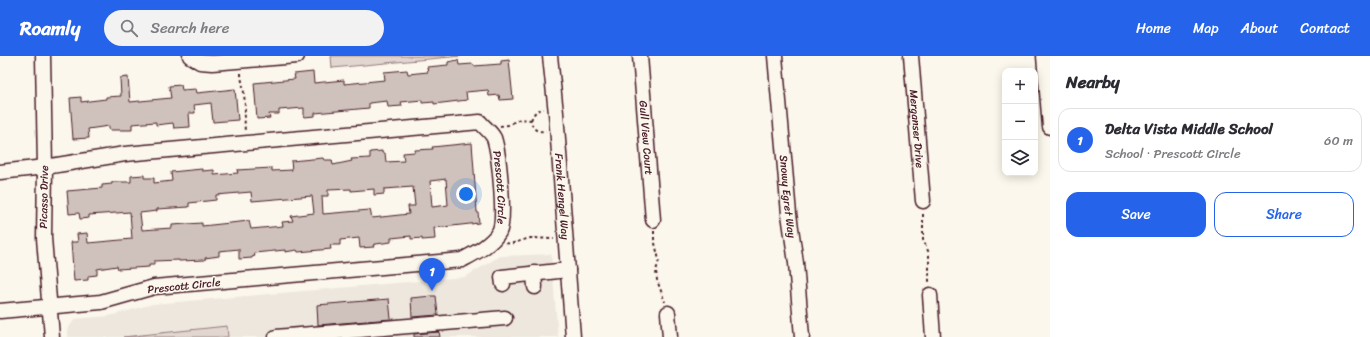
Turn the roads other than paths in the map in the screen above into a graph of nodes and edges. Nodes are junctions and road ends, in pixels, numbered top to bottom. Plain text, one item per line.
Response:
1 (43, 56) edge
2 (190, 56) edge
3 (298, 56) edge
4 (550, 56) edge
5 (640, 56) edge
6 (775, 56) edge
7 (911, 56) edge
8 (1044, 56) edge
9 (1050, 127) edge
10 (45, 167) junction
11 (0, 172) edge
12 (923, 201) road end
13 (653, 220) road end
14 (568, 270) junction
15 (503, 284) dead end
16 (930, 295) road end
17 (49, 307) junction
18 (0, 311) edge
19 (668, 313) road end
20 (505, 318) dead end
21 (52, 337) edge
22 (276, 337) edge
23 (573, 337) edge
24 (670, 337) edge
25 (802, 337) edge
26 (933, 337) edge

1 - 10 street, Picasso Drive
2 - 3 street
4 - 14 street, Frank Hengel Way
5 - 13 street, Gull View Court
6 - 25 street, Snowy Egret Way
7 - 12 street, Merganser Drive
8 - 9 street
10 - 11 street
10 - 17 street, Picasso Drive
10 - 17 street, Prescott Circle
14 - 15 street
14 - 23 street, Frank Hengel Way
16 - 26 street
17 - 18 street, Prescott Circle
17 - 21 street, Picasso Drive
19 - 24 street
20 - 22 street

